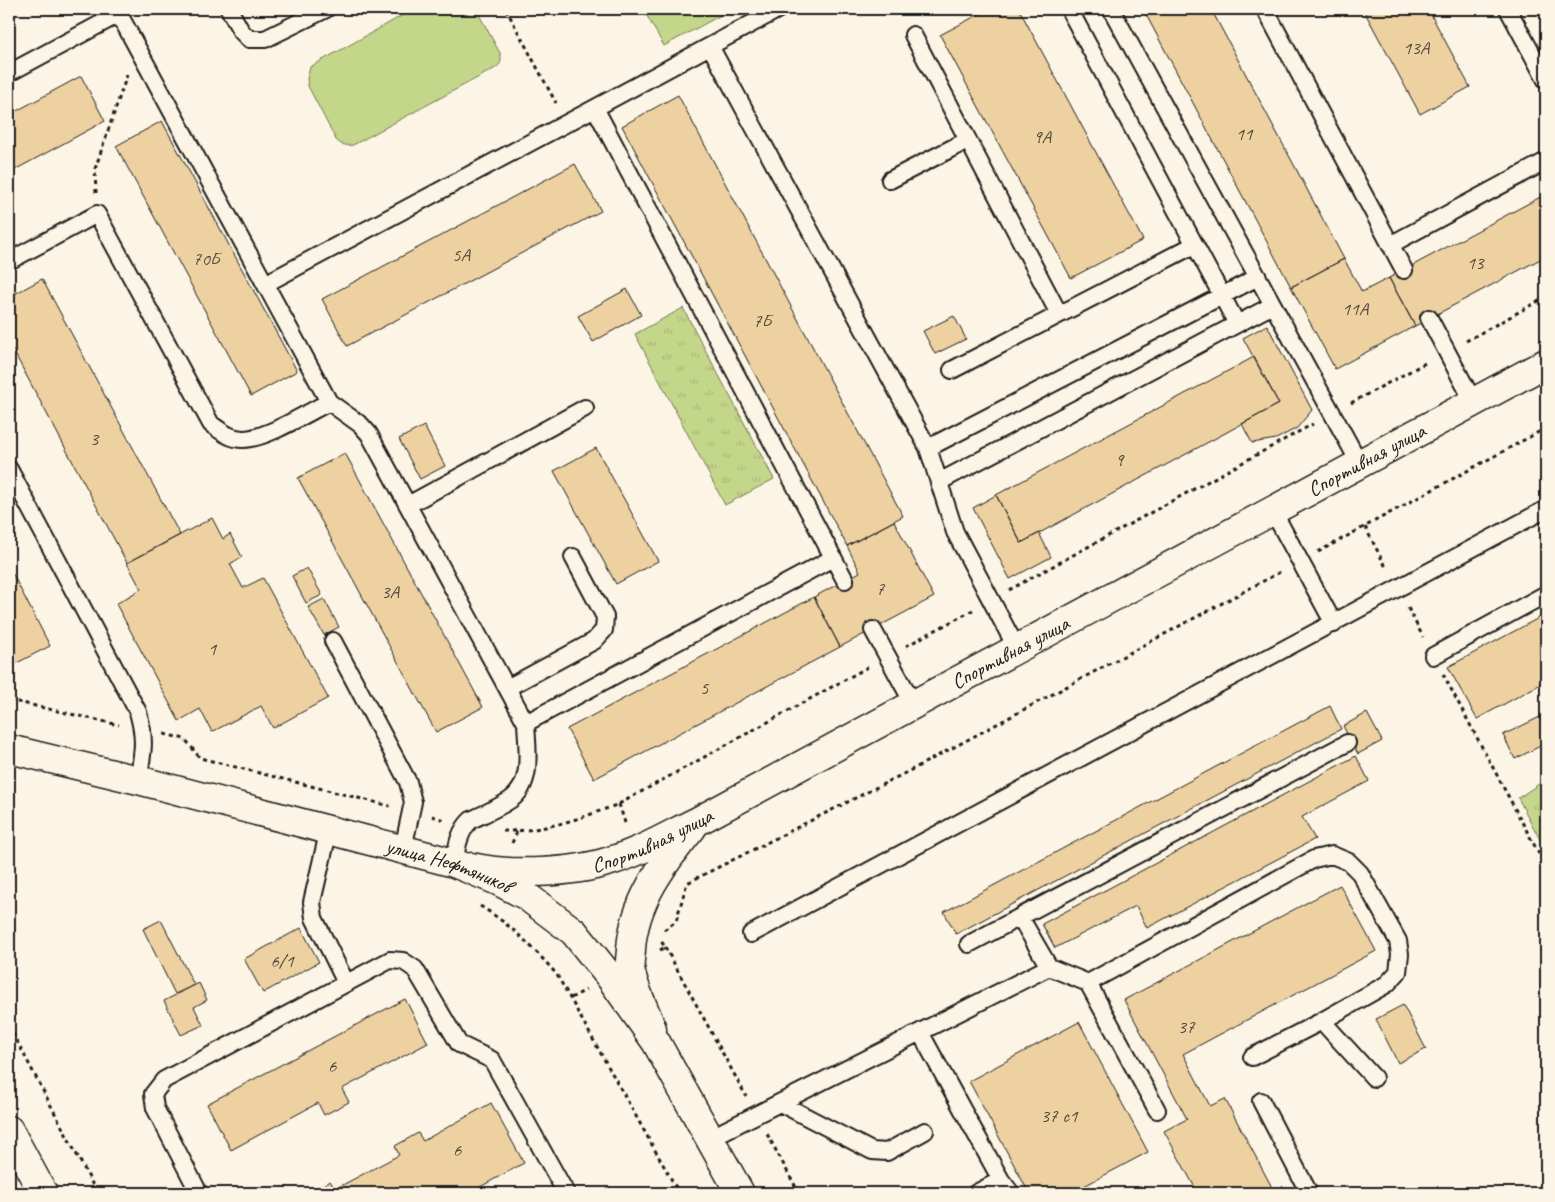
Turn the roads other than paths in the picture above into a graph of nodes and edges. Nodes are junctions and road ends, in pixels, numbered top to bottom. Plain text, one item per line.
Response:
1 (229, 9) edge
2 (326, 9) edge
3 (779, 9) edge
4 (1069, 9) edge
5 (1111, 9) edge
6 (1265, 9) edge
7 (1508, 9) edge
8 (122, 11) edge
9 (913, 35) dead end
10 (710, 46) junction
11 (9, 73) edge
12 (1546, 80) edge
13 (595, 108) junction
14 (968, 140) junction
15 (1546, 161) edge
16 (890, 180) dead end
17 (1194, 245) junction
18 (1390, 245) junction
19 (9, 261) edge
20 (1404, 270) dead end
21 (1258, 277) junction
22 (265, 284) junction
23 (1221, 295) junction
24 (1273, 305) junction
25 (1059, 314) junction
26 (1429, 318) dead end
27 (1236, 324) junction
28 (1546, 363) edge
29 (952, 370) dead end
30 (329, 402) junction
31 (1474, 402) junction
32 (585, 408) dead end
33 (928, 448) junction
34 (1360, 464) junction
35 (9, 469) edge
36 (939, 482) junction
37 (408, 505) junction
38 (1546, 509) edge
39 (1273, 511) junction
40 (573, 557) dead end
41 (833, 558) junction
42 (845, 580) dead end
43 (1546, 594) edge
44 (1334, 624) junction
45 (873, 630) dead end
46 (333, 641) dead end
47 (1017, 649) junction
48 (1434, 656) road end
49 (507, 688) junction
50 (914, 705) junction
51 (526, 723) junction
52 (1347, 743) dead end
53 (9, 749) edge
54 (138, 780) junction
55 (698, 821) junction
56 (329, 829) junction
57 (403, 849) junction
58 (454, 863) junction
59 (1020, 916) junction
60 (751, 934) dead end
61 (969, 944) dead end
62 (1050, 967) junction
63 (620, 972) junction
64 (346, 983) junction
65 (1088, 983) junction
66 (1322, 1021) junction
67 (920, 1032) junction
68 (1252, 1058) dead end
69 (1374, 1078) dead end
70 (1262, 1101) dead end
71 (780, 1103) junction
72 (1157, 1110) dead end
73 (925, 1131) dead end
74 (710, 1138) junction
75 (12, 1143) edge
76 (1006, 1187) edge
77 (43, 1193) edge
78 (199, 1193) edge
79 (566, 1193) edge
80 (740, 1193) edge
81 (976, 1193) edge
82 (1310, 1193) edge

1 - 2 lane
3 - 10 lane
4 - 17 lane
5 - 21 lane
6 - 18 lane
7 - 12 lane
8 - 11 lane
8 - 22 lane
9 - 14 lane
10 - 13 lane
10 - 33 lane
13 - 22 lane
13 - 41 lane
14 - 16 lane
14 - 25 lane
15 - 18 lane
17 - 23 lane
17 - 25 lane
18 - 20 lane
19 - 30 lane
21 - 23 lane
21 - 24 lane
22 - 30 lane
23 - 27 lane
23 - 33 lane
24 - 27 lane
24 - 34 lane
25 - 29 lane
26 - 31 lane
27 - 36 lane
28 - 31 street, Спортивная улица
30 - 37 lane
31 - 34 street, Спортивная улица
32 - 37 lane
33 - 36 lane
34 - 39 street, Спортивная улица
35 - 54 lane
36 - 47 lane
37 - 49 lane
38 - 44 lane
39 - 44 lane
39 - 47 street, Спортивная улица
40 - 49 lane
41 - 42 lane
41 - 51 lane
43 - 48 lane
44 - 60 lane
45 - 50 lane
46 - 57 lane
47 - 50 street, Спортивная улица
49 - 51 lane
50 - 55 street, Спортивная улица
51 - 58 lane
52 - 59 lane
53 - 54 street, улица Нефтяников
54 - 56 street, улица Нефтяников
55 - 58 street, Спортивная улица
55 - 63 street
56 - 57 street, улица Нефтяников
56 - 64 lane
57 - 58 street, улица Нефтяников
58 - 63 street, улица Нефтяников
59 - 61 lane
59 - 62 lane
62 - 65 lane
62 - 67 lane
63 - 74 street, улица Нефтяников
64 - 78 lane
64 - 79 lane
65 - 66 lane
65 - 72 lane
66 - 68 lane
66 - 69 lane
67 - 71 lane
67 - 76 lane
70 - 82 lane
71 - 73 lane
71 - 74 lane
74 - 80 street, улица Нефтяников
75 - 77 street
76 - 81 lane

